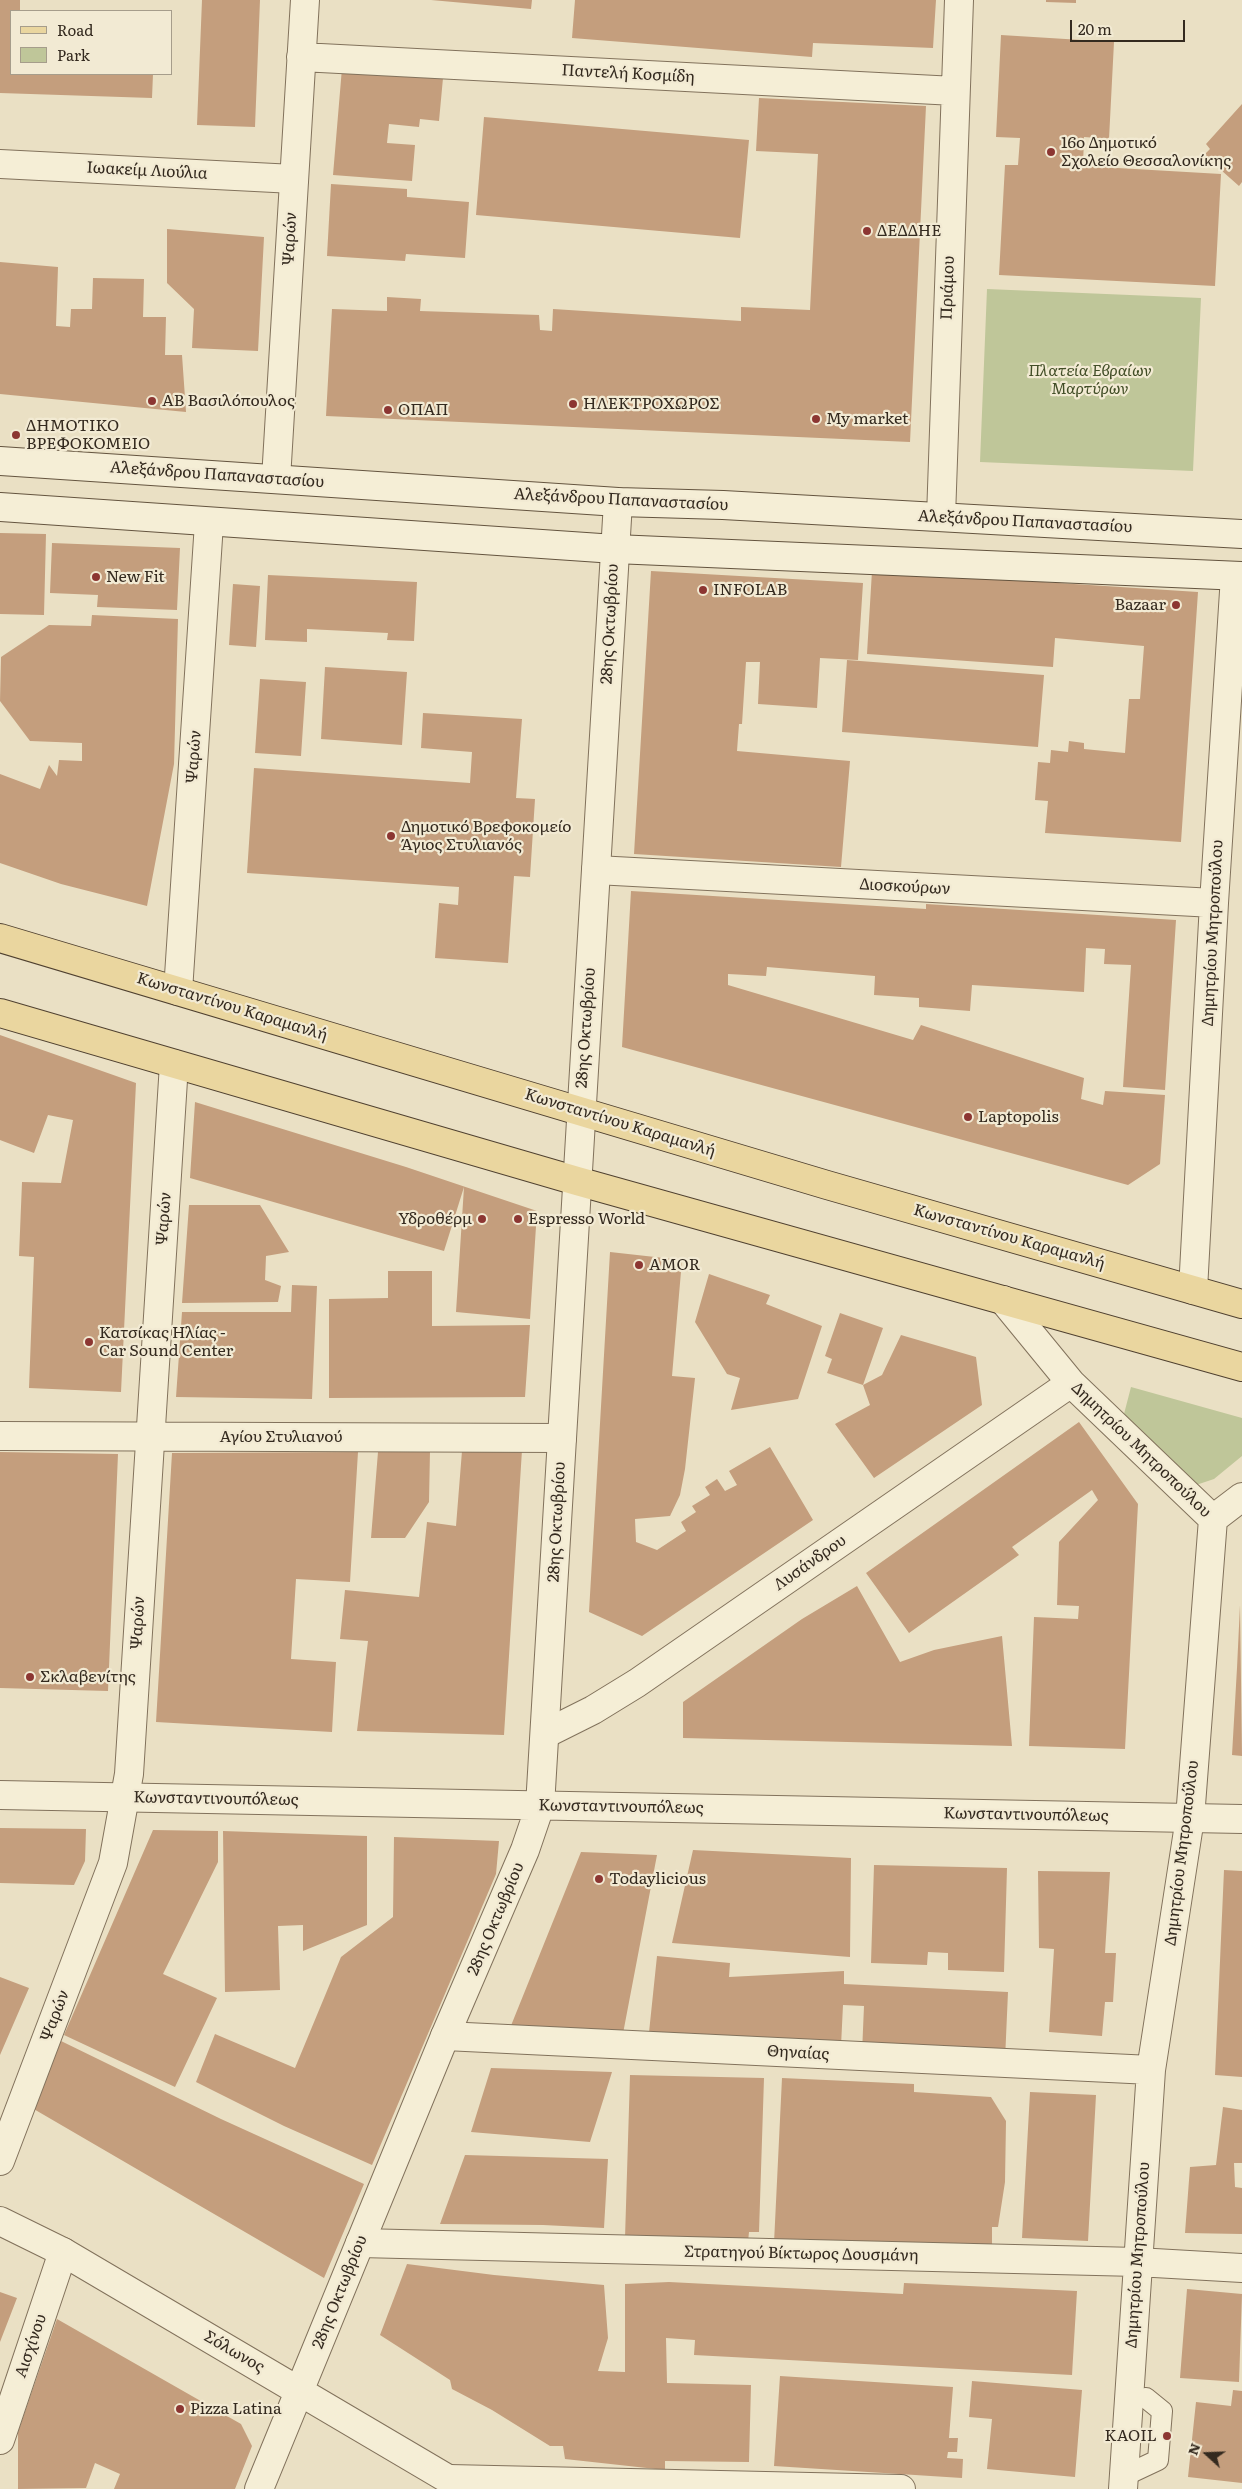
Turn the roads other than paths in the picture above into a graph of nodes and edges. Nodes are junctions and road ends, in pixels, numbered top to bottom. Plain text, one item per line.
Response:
1 (304, 0) edge
2 (959, 0) edge
3 (302, 57) junction
4 (954, 91) junction
5 (0, 164) edge
6 (294, 179) junction
7 (0, 461) edge
8 (276, 479) junction
9 (618, 502) junction
10 (0, 507) edge
11 (942, 517) junction
12 (209, 523) junction
13 (1242, 534) edge
14 (615, 549) junction
15 (1238, 576) edge
16 (596, 870) junction
17 (1214, 903) junction
18 (0, 938) edge
19 (178, 991) junction
20 (0, 1014) edge
21 (174, 1064) junction
22 (580, 1111) junction
23 (577, 1181) junction
24 (1193, 1290) junction
25 (1003, 1300) junction
26 (1242, 1304) edge
27 (1242, 1367) edge
28 (1071, 1383) junction
29 (0, 1436) edge
30 (149, 1437) junction
31 (562, 1438) junction
32 (1242, 1497) edge
33 (1213, 1519) junction
34 (545, 1734) junction
35 (0, 1795) edge
36 (125, 1797) junction
37 (540, 1806) junction
38 (1190, 1818) junction
39 (1242, 1819) edge
40 (445, 2036) junction
41 (1151, 2070) junction
42 (0, 2162) edge
43 (0, 2221) edge
44 (360, 2243) junction
45 (63, 2252) junction
46 (1137, 2262) junction
47 (1242, 2268) edge
48 (300, 2390) junction
49 (1146, 2398) dead end
50 (0, 2440) edge
51 (1123, 2482) edge
52 (457, 2484) edge
53 (259, 2489) edge
54 (901, 2489) edge

1 - 3 street, Ψαρών
2 - 4 street, Πριάμου
3 - 4 street, Παντελή Κοσμίδη
3 - 6 street, Ψαρών
4 - 11 street, Πριάμου
5 - 6 street, Ιωακείμ Λιούλια
6 - 8 street, Ψαρών
7 - 8 street, Αλεξάνδρου Παπαναστασίου
8 - 9 street, Αλεξάνδρου Παπαναστασίου
9 - 11 street, Αλεξάνδρου Παπαναστασίου
9 - 14 street, 28ης Οκτωβρίου
10 - 12 street
11 - 13 street, Αλεξάνδρου Παπαναστασίου
12 - 14 street
12 - 19 street, Ψαρών
14 - 15 street
14 - 16 street, 28ης Οκτωβρίου
15 - 17 street, Δημητρίου Μητροπούλου
16 - 17 street, Διοσκούρων
16 - 22 street, 28ης Οκτωβρίου
17 - 24 street, Δημητρίου Μητροπούλου
18 - 19 main road, Κωνσταντίνου Καραμανλή
19 - 22 main road, Κωνσταντίνου Καραμανλή
20 - 21 main road
21 - 23 main road
21 - 30 street, Ψαρών
22 - 23 street, 28ης Οκτωβρίου
22 - 24 main road, Κωνσταντίνου Καραμανλή
23 - 25 main road
23 - 31 street, 28ης Οκτωβρίου
24 - 26 main road, Κωνσταντίνου Καραμανλή
25 - 27 main road
25 - 28 street, Δημητρίου Μητροπούλου
28 - 33 street, Δημητρίου Μητροπούλου
28 - 34 street, Λυσάνδρου
29 - 30 street, Αγίου Στυλιανού
30 - 31 street, Αγίου Στυλιανού
30 - 36 street, Ψαρών
31 - 34 street, 28ης Οκτωβρίου
32 - 33 street
33 - 38 street, Δημητρίου Μητροπούλου
34 - 37 street, 28ης Οκτωβρίου
35 - 36 street, Κωνσταντινουπόλεως
36 - 37 street, Κωνσταντινουπόλεως
36 - 42 street, Ψαρών
37 - 38 street, Κωνσταντινουπόλεως
37 - 40 street, 28ης Οκτωβρίου
38 - 39 street, Κωνσταντινουπόλεως
38 - 41 street, Δημητρίου Μητροπούλου
40 - 41 street, Θηναίας
40 - 44 street, 28ης Οκτωβρίου
41 - 46 street, Δημητρίου Μητροπούλου
43 - 45 street, Σόλωνος
44 - 46 street, Στρατηγού Βίκτωρος Δουσμάνη
44 - 48 street, 28ης Οκτωβρίου
45 - 48 street, Σόλωνος
45 - 50 street, Αισχίνου
46 - 47 street, Στρατηγού Βίκτωρος Δουσμάνη
46 - 51 street, Δημητρίου Μητροπούλου
48 - 52 street, Σόλωνος
48 - 53 street, 28ης Οκτωβρίου
49 - 51 lane
52 - 54 street

